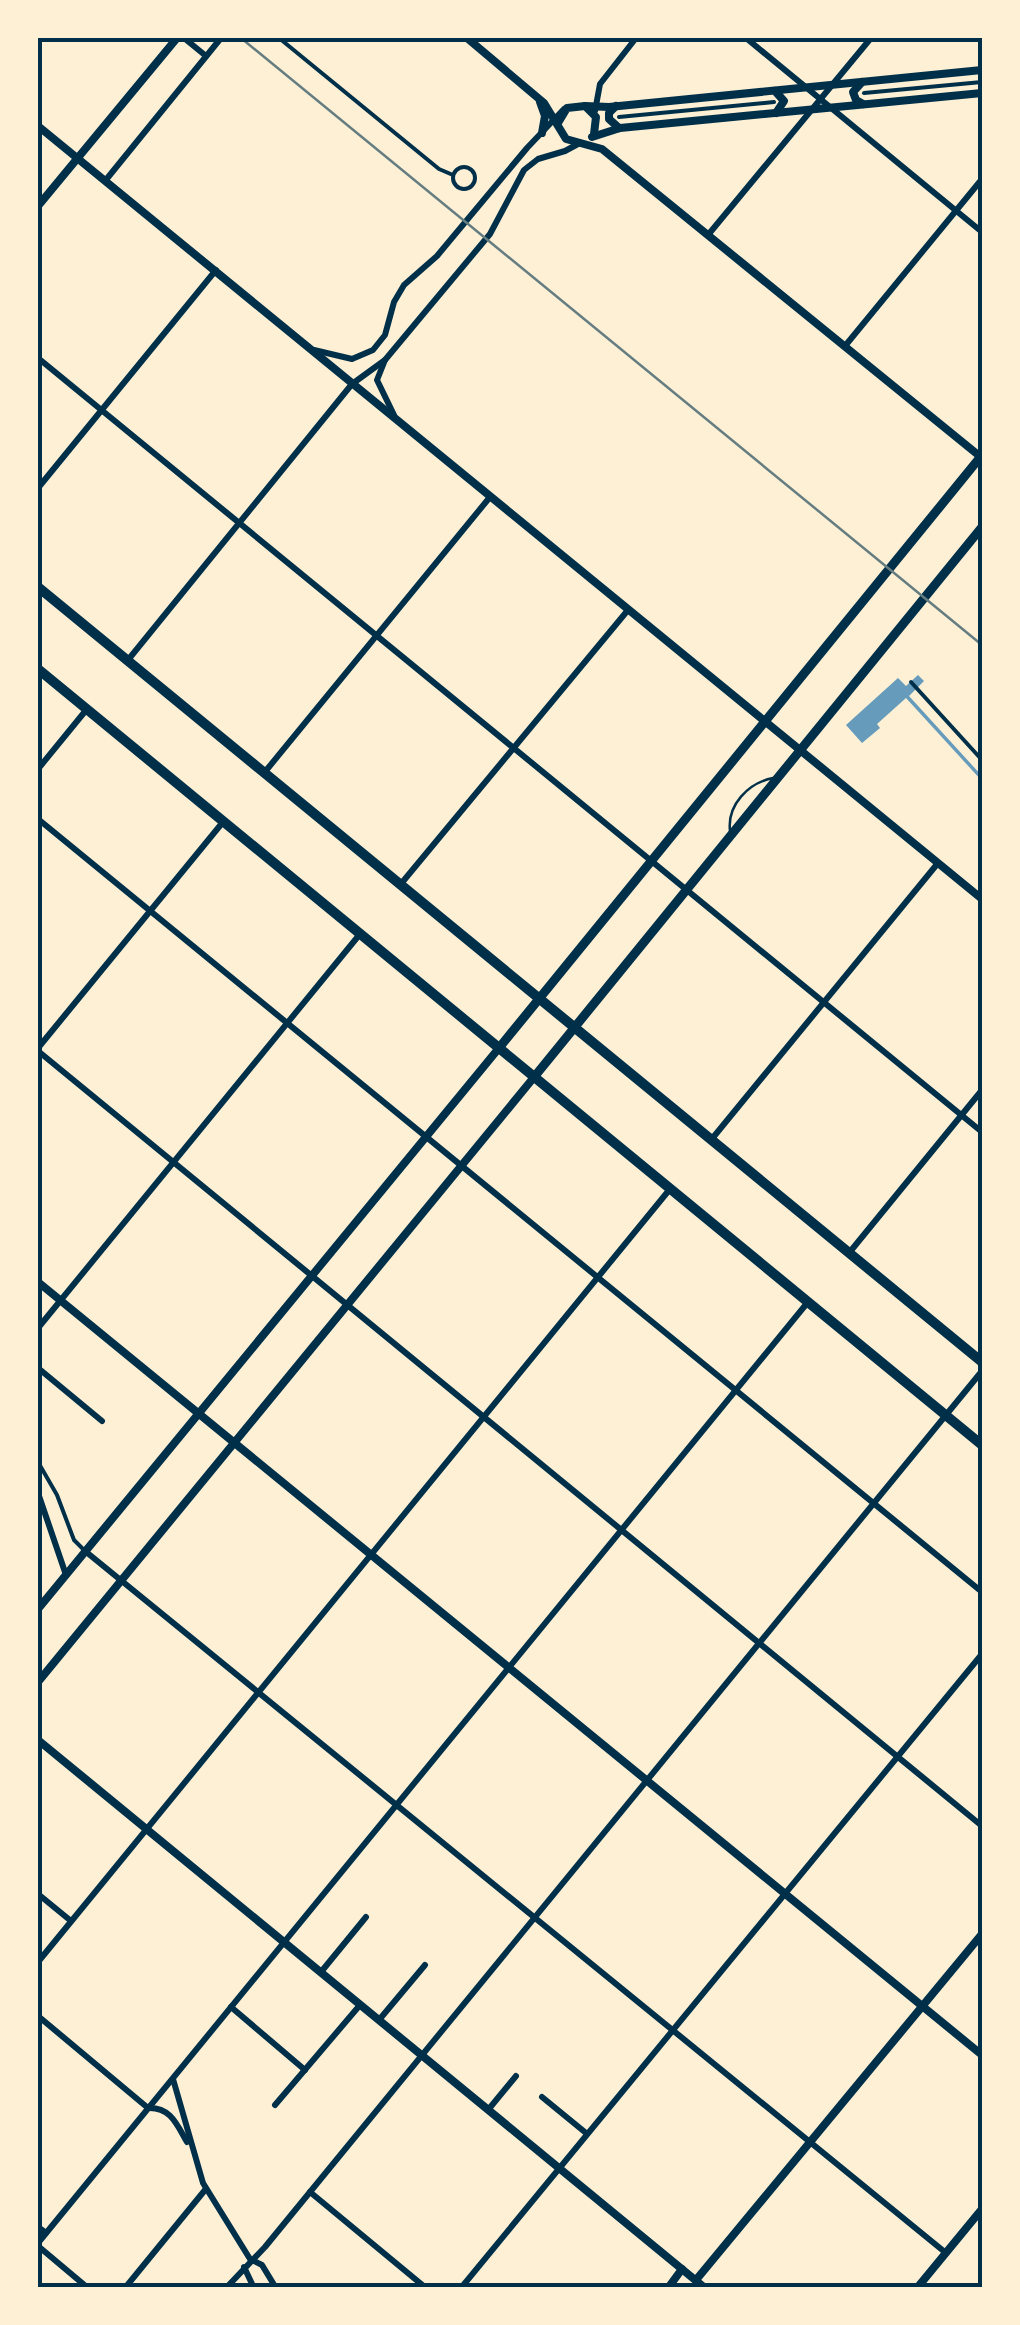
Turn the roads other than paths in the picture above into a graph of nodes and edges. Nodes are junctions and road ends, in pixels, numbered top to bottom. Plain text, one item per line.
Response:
1 (180, 38) edge
2 (221, 38) edge
3 (279, 38) edge
4 (466, 38) edge
5 (636, 38) edge
6 (746, 38) edge
7 (871, 38) edge
8 (206, 56) junction
9 (982, 70) edge
10 (862, 82) junction
11 (982, 82) edge
12 (832, 85) junction
13 (806, 88) junction
14 (773, 91) junction
15 (982, 93) edge
16 (535, 94) junction
17 (864, 94) dead end
18 (820, 99) junction
19 (774, 102) dead end
20 (865, 105) junction
21 (584, 106) junction
22 (595, 106) junction
23 (616, 106) junction
24 (832, 108) junction
25 (564, 109) junction
26 (811, 110) junction
27 (776, 113) junction
28 (554, 117) junction
29 (619, 117) dead end
30 (597, 122) junction
31 (38, 126) edge
32 (620, 128) junction
33 (559, 130) junction
34 (542, 133) junction
35 (592, 137) junction
36 (580, 144) junction
37 (77, 158) junction
38 (454, 175) junction
39 (982, 179) edge
40 (105, 181) junction
41 (38, 206) edge
42 (956, 211) junction
43 (982, 232) edge
44 (708, 235) junction
45 (216, 270) junction
46 (845, 346) junction
47 (313, 350) junction
48 (38, 358) edge
49 (385, 360) junction
50 (352, 384) junction
51 (101, 410) junction
52 (397, 421) junction
53 (982, 457) edge
54 (38, 488) edge
55 (490, 497) junction
56 (239, 524) junction
57 (982, 528) edge
58 (38, 586) edge
59 (628, 610) junction
60 (376, 636) junction
61 (127, 660) junction
62 (38, 668) edge
63 (910, 682) dead end
64 (87, 709) junction
65 (764, 721) junction
66 (513, 748) junction
67 (801, 751) junction
68 (982, 760) edge
69 (38, 769) edge
70 (264, 773) junction
71 (780, 777) junction
72 (38, 819) edge
73 (224, 821) junction
74 (731, 838) junction
75 (651, 861) junction
76 (938, 863) junction
77 (400, 885) junction
78 (688, 891) junction
79 (982, 900) edge
80 (150, 911) junction
81 (360, 934) junction
82 (538, 999) junction
83 (824, 1002) junction
84 (286, 1024) junction
85 (576, 1029) junction
86 (500, 1048) junction
87 (38, 1049) edge
88 (535, 1076) junction
89 (982, 1090) edge
90 (962, 1115) junction
91 (982, 1132) edge
92 (425, 1138) junction
93 (711, 1140) junction
94 (173, 1163) junction
95 (461, 1167) junction
96 (671, 1188) junction
97 (850, 1254) junction
98 (311, 1277) junction
99 (598, 1278) junction
100 (38, 1282) edge
101 (60, 1300) junction
102 (808, 1302) junction
103 (347, 1306) junction
104 (38, 1328) edge
105 (982, 1362) edge
106 (38, 1368) edge
107 (982, 1371) edge
108 (735, 1390) junction
109 (198, 1414) junction
110 (946, 1415) junction
111 (483, 1418) junction
112 (102, 1421) dead end
113 (234, 1444) junction
114 (982, 1445) edge
115 (38, 1462) edge
116 (38, 1494) edge
117 (874, 1503) junction
118 (621, 1530) junction
119 (85, 1551) junction
120 (371, 1556) junction
121 (66, 1575) junction
122 (122, 1581) junction
123 (982, 1592) edge
124 (38, 1609) edge
125 (759, 1644) junction
126 (982, 1654) edge
127 (508, 1668) junction
128 (38, 1682) edge
129 (259, 1692) junction
130 (38, 1740) edge
131 (897, 1756) junction
132 (647, 1781) junction
133 (396, 1805) junction
134 (982, 1826) edge
135 (146, 1830) junction
136 (784, 1893) junction
137 (38, 1894) edge
138 (366, 1917) dead end
139 (535, 1918) junction
140 (71, 1921) junction
141 (982, 1934) edge
142 (284, 1942) junction
143 (38, 1962) edge
144 (425, 1964) dead end
145 (321, 1972) junction
146 (360, 2005) junction
147 (922, 2006) junction
148 (231, 2007) junction
149 (38, 2016) edge
150 (379, 2020) junction
151 (672, 2029) junction
152 (982, 2055) edge
153 (422, 2056) junction
154 (305, 2070) junction
155 (516, 2076) dead end
156 (172, 2078) junction
157 (542, 2098) dead end
158 (275, 2105) dead end
159 (148, 2108) junction
160 (488, 2110) junction
161 (586, 2133) junction
162 (810, 2142) junction
163 (190, 2148) junction
164 (558, 2167) junction
165 (206, 2190) junction
166 (310, 2192) junction
167 (982, 2209) edge
168 (38, 2227) edge
169 (46, 2233) junction
170 (38, 2245) edge
171 (946, 2253) junction
172 (247, 2263) junction
173 (682, 2269) junction
174 (696, 2280) junction
175 (88, 2288) edge
176 (125, 2288) edge
177 (226, 2288) edge
178 (254, 2288) edge
179 (276, 2288) edge
180 (426, 2288) edge
181 (461, 2288) edge
182 (668, 2288) edge
183 (705, 2288) edge
184 (917, 2288) edge

1 - 8 street
1 - 37 main road
2 - 8 street
3 - 38 street
4 - 16 main road
5 - 22 street
6 - 13 street
7 - 12 street
8 - 40 street
9 - 10 main road
10 - 12 main road
10 - 20 main road
11 - 17 street
12 - 13 main road
12 - 18 street
13 - 14 main road
13 - 18 street
14 - 23 main road
14 - 27 main road
15 - 20 main road
16 - 28 main road
16 - 34 main road
18 - 24 street
18 - 26 street
19 - 29 street
20 - 24 main road
21 - 22 main road
21 - 25 main road
21 - 30 main road
22 - 23 main road
22 - 30 street
23 - 32 main road
24 - 26 main road
24 - 42 street
25 - 28 street
25 - 33 main road
26 - 27 main road
26 - 44 street
27 - 32 main road
28 - 33 main road
28 - 34 street
30 - 35 main road
31 - 37 main road
32 - 35 main road
33 - 36 main road
34 - 47 street
35 - 36 main road
36 - 44 main road
36 - 49 street
37 - 40 main road
37 - 41 main road
38 - 38 street
39 - 42 street
40 - 45 main road
42 - 43 street
42 - 46 street
44 - 46 main road
45 - 47 main road
45 - 51 street
46 - 53 main road
47 - 50 main road
48 - 51 street
49 - 50 street
49 - 52 street
50 - 52 main road
50 - 56 street
51 - 54 street
51 - 56 street
52 - 55 main road
53 - 65 main road
55 - 59 main road
55 - 60 street
56 - 60 street
56 - 61 street
57 - 67 main road
58 - 61 highway
59 - 65 main road
59 - 66 street
60 - 66 street
60 - 70 street
61 - 70 highway
62 - 64 highway
63 - 68 street
64 - 69 street
64 - 73 highway
65 - 67 main road
65 - 75 main road
66 - 75 street
66 - 77 street
67 - 71 main road
67 - 76 main road
70 - 77 highway
71 - 74 main road
71 - 74 lane
72 - 80 street
73 - 80 street
73 - 81 highway
74 - 78 main road
75 - 78 street
75 - 82 main road
76 - 79 main road
76 - 83 street
77 - 82 highway
78 - 83 street
78 - 85 main road
80 - 84 street
80 - 87 street
81 - 84 street
81 - 86 highway
82 - 85 highway
82 - 86 main road
83 - 90 street
83 - 93 street
84 - 92 street
84 - 94 street
85 - 88 main road
85 - 93 highway
86 - 88 highway
86 - 92 main road
87 - 94 street
88 - 95 main road
88 - 96 highway
89 - 90 street
90 - 91 street
90 - 97 street
92 - 95 street
92 - 98 main road
93 - 97 highway
94 - 98 street
94 - 101 street
95 - 99 street
95 - 103 main road
96 - 99 street
96 - 102 highway
97 - 105 highway
98 - 103 street
98 - 109 main road
99 - 108 street
99 - 111 street
100 - 101 main road
101 - 104 street
101 - 109 main road
102 - 108 street
102 - 110 highway
103 - 111 street
103 - 113 main road
106 - 112 street
107 - 110 street
108 - 117 street
108 - 118 street
109 - 113 main road
109 - 119 main road
110 - 114 highway
110 - 117 street
111 - 118 street
111 - 120 street
113 - 120 main road
113 - 122 main road
115 - 119 street
116 - 121 street
117 - 123 street
117 - 125 street
118 - 125 street
118 - 127 street
119 - 121 main road
119 - 122 street
120 - 127 main road
120 - 129 street
121 - 124 main road
122 - 128 main road
122 - 129 street
125 - 131 street
125 - 132 street
126 - 131 street
127 - 132 main road
127 - 133 street
129 - 133 street
129 - 135 street
130 - 135 main road
131 - 134 street
131 - 136 street
132 - 136 main road
132 - 139 street
133 - 139 street
133 - 142 street
135 - 140 street
135 - 142 main road
136 - 147 main road
136 - 151 street
137 - 140 street
138 - 145 street
139 - 151 street
139 - 153 street
140 - 143 street
141 - 147 main road
142 - 145 main road
142 - 148 street
144 - 150 street
145 - 146 main road
146 - 150 main road
146 - 154 street
147 - 152 main road
147 - 162 main road
148 - 154 street
148 - 156 street
149 - 159 street
150 - 153 main road
151 - 161 street
151 - 162 street
153 - 160 main road
153 - 166 street
154 - 158 street
155 - 160 street
156 - 159 street
156 - 163 street
157 - 161 street
159 - 163 street
159 - 169 street
160 - 164 main road
161 - 164 street
162 - 171 street
162 - 174 main road
163 - 165 street
164 - 173 main road
164 - 181 street
165 - 172 street
165 - 176 street
166 - 172 street
166 - 180 street
167 - 171 main road
168 - 169 street
169 - 170 street
170 - 175 street
171 - 184 main road
172 - 177 street
172 - 178 street
172 - 179 street
173 - 174 main road
173 - 182 main road
174 - 183 main road

